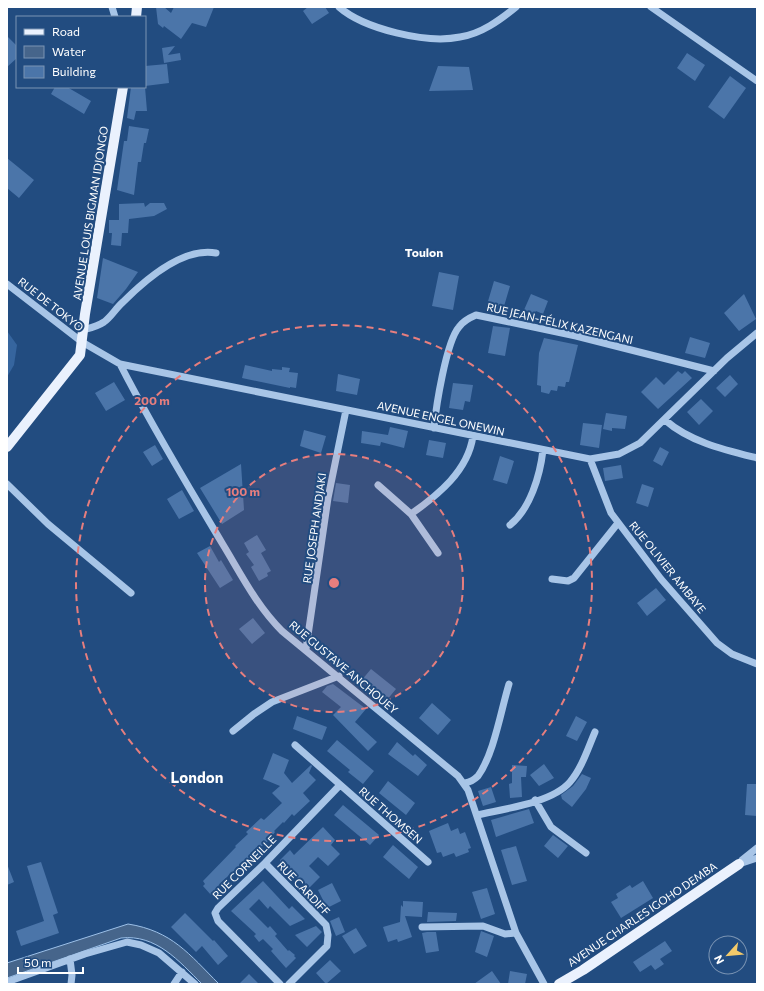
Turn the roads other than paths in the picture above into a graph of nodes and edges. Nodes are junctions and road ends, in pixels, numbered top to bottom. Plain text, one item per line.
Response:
1 (339, 7) edge
2 (516, 7) edge
3 (651, 7) edge
4 (757, 81) edge
5 (123, 88) edge
6 (216, 253) dead end
7 (7, 284) edge
8 (83, 330) junction
9 (757, 333) edge
10 (82, 342) junction
11 (120, 364) junction
12 (714, 371) junction
13 (346, 410) junction
14 (665, 420) junction
15 (434, 428) junction
16 (473, 436) junction
17 (7, 447) edge
18 (543, 450) junction
19 (757, 458) edge
20 (590, 459) junction
21 (7, 484) edge
22 (378, 485) dead end
23 (411, 514) junction
24 (618, 523) junction
25 (510, 525) dead end
26 (438, 553) dead end
27 (552, 578) dead end
28 (131, 592) dead end
29 (306, 649) junction
30 (757, 664) edge
31 (339, 676) junction
32 (508, 684) dead end
33 (233, 731) dead end
34 (595, 732) dead end
35 (295, 746) dead end
36 (464, 783) junction
37 (340, 785) junction
38 (535, 800) junction
39 (477, 815) junction
40 (757, 848) edge
41 (586, 853) dead end
42 (757, 858) edge
43 (428, 862) dead end
44 (265, 863) junction
45 (739, 864) junction
46 (422, 927) dead end
47 (516, 934) junction
48 (70, 959) junction
49 (182, 972) junction
50 (7, 982) edge
51 (71, 984) edge
52 (174, 984) edge
53 (195, 984) edge
54 (280, 984) edge
55 (289, 984) edge
56 (544, 984) edge
57 (559, 984) edge

1 - 2 street
3 - 4 street
5 - 8 main road, AVENUE LOUIS BIGMAN IDJONGO
6 - 8 street
7 - 10 street, RUE DE TOKYO
8 - 10 main road, AVENUE LOUIS BIGMAN IDJONGO
9 - 12 street, AVENUE ENGEL ONEWIN
10 - 11 street, AVENUE ENGEL ONEWIN
10 - 17 main road, AVENUE LOUIS BIGMAN IDJONGO
11 - 13 street, AVENUE ENGEL ONEWIN
11 - 29 street, RUE GUSTAVE ANCHOUEY
12 - 14 street, AVENUE ENGEL ONEWIN
12 - 15 street, RUE JEAN-FÉLIX KAZENGANI
13 - 15 street, AVENUE ENGEL ONEWIN
13 - 29 street, RUE JOSEPH ANDJAKI
14 - 19 street
14 - 20 street, AVENUE ENGEL ONEWIN
15 - 16 street, AVENUE ENGEL ONEWIN
16 - 18 street, AVENUE ENGEL ONEWIN
16 - 23 street
18 - 20 street, AVENUE ENGEL ONEWIN
18 - 25 street
20 - 24 street, RUE OLIVIER AMBAYE
21 - 28 street
22 - 23 street
23 - 26 street
24 - 27 street
24 - 30 street, RUE OLIVIER AMBAYE
29 - 31 street, RUE GUSTAVE ANCHOUEY
31 - 33 street
31 - 36 street, RUE GUSTAVE ANCHOUEY
32 - 36 street
34 - 38 street
35 - 37 street, RUE THOMSEN
36 - 39 street, RUE GUSTAVE ANCHOUEY
37 - 43 street, RUE THOMSEN
37 - 44 street, RUE CORNEILLE
38 - 39 street
38 - 41 street
39 - 47 street, RUE GUSTAVE ANCHOUEY
40 - 45 street
42 - 45 street
44 - 54 street, RUE CORNEILLE
44 - 55 street, RUE CARDIFF
45 - 57 main road, AVENUE CHARLES IGOHO DEMBA
46 - 47 street
47 - 56 street, RUE GUSTAVE ANCHOUEY
48 - 49 street
48 - 50 street
48 - 51 street
49 - 52 street
49 - 53 street

